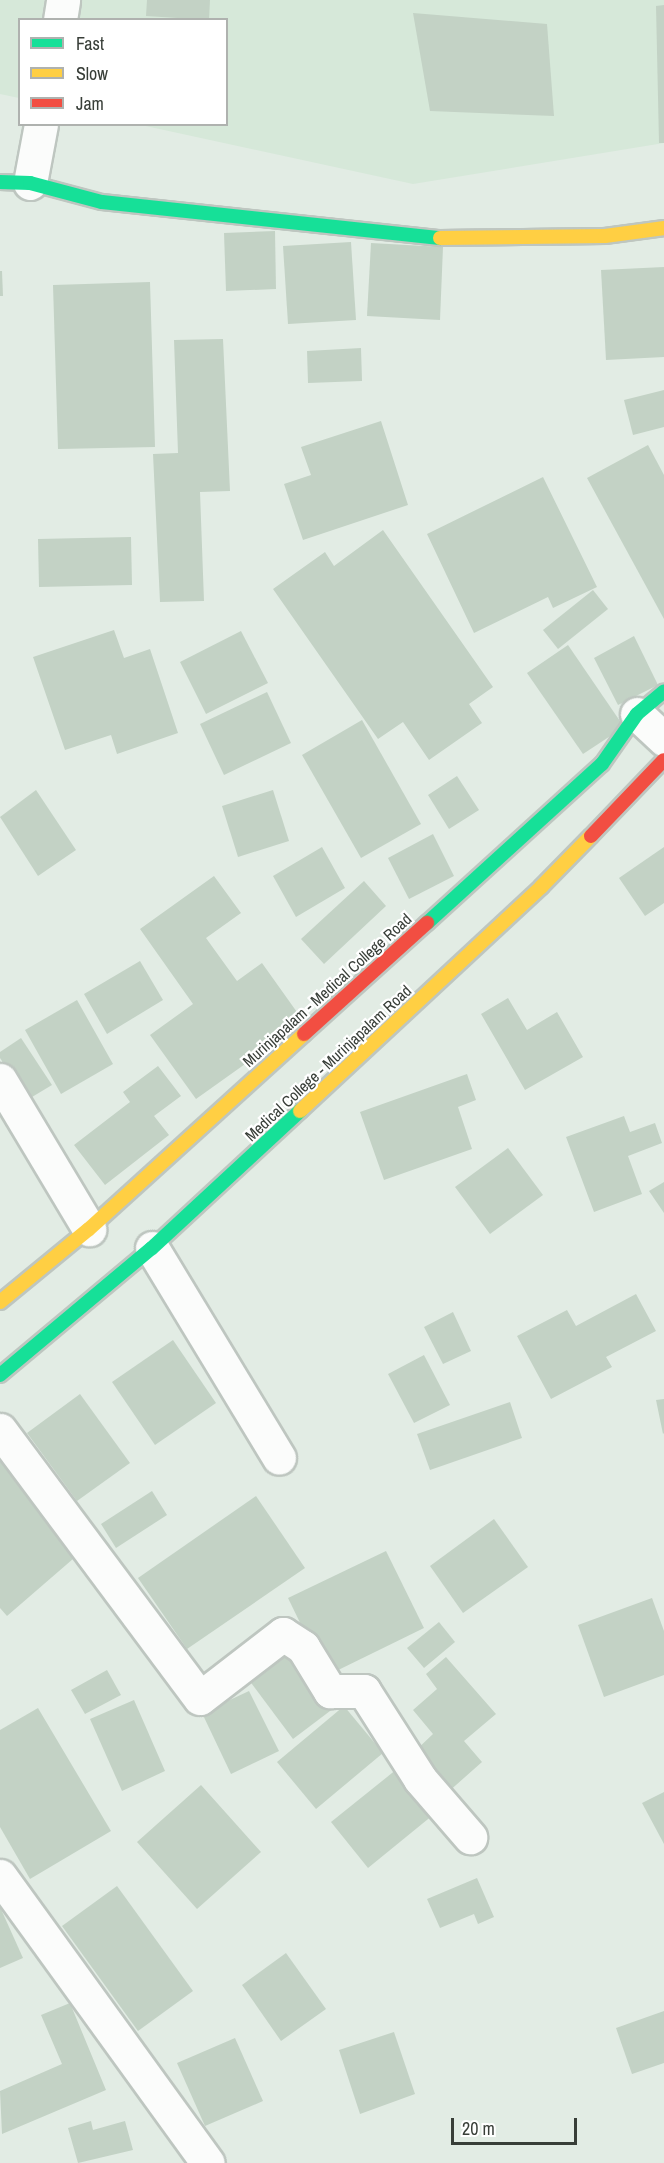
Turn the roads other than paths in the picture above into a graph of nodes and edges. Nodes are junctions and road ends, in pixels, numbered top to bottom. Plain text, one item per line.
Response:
1 (63, 0) edge
2 (60, 18) edge
3 (39, 126) edge
4 (15, 182) edge
5 (664, 228) edge
6 (664, 691) edge
7 (637, 714) junction
8 (664, 739) edge
9 (664, 760) edge
10 (0, 1080) edge
11 (89, 1229) junction
12 (152, 1248) junction
13 (0, 1302) edge
14 (0, 1375) edge
15 (0, 1430) edge
16 (279, 1458) dead end
17 (470, 1837) dead end
18 (0, 1876) edge
19 (208, 2163) edge

1 - 2 street
3 - 4 street
4 - 5 main road
6 - 7 main road, Murinjapalam - Medical College Road
7 - 8 street
7 - 11 main road, Murinjapalam - Medical College Road
9 - 12 main road, Medical College - Murinjapalam Road
10 - 11 street
11 - 13 main road, Murinjapalam - Medical College Road
12 - 14 main road, Medical College - Murinjapalam Road
12 - 16 street
15 - 17 street
18 - 19 street

